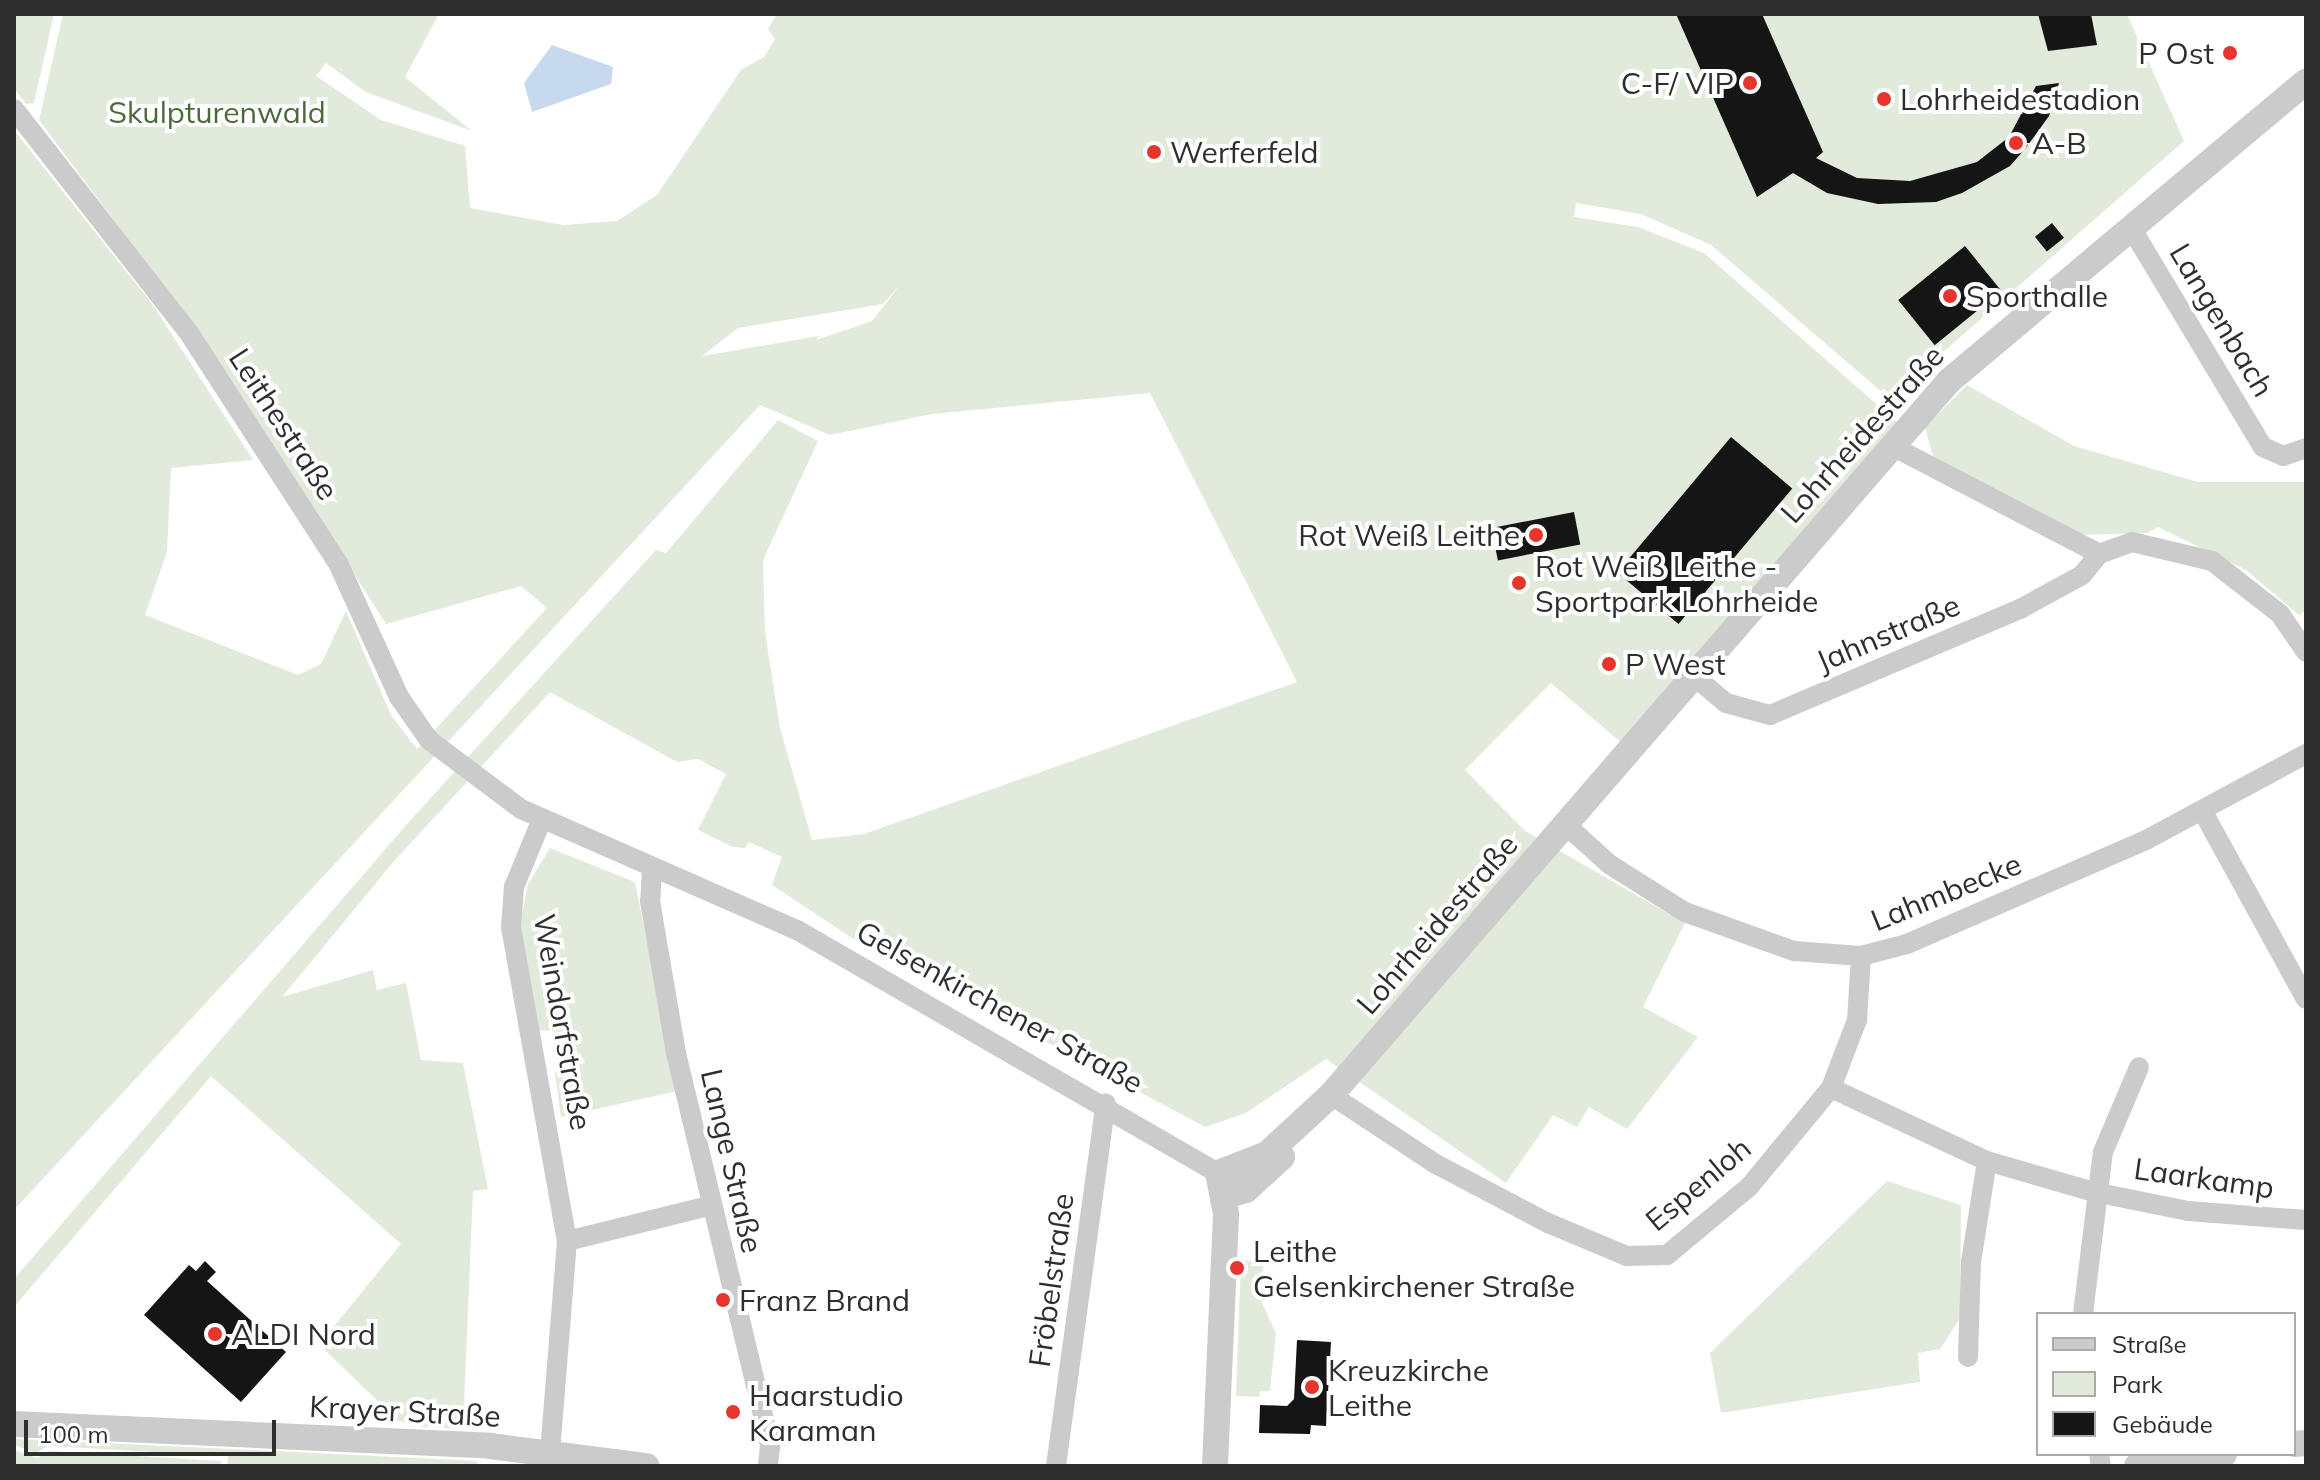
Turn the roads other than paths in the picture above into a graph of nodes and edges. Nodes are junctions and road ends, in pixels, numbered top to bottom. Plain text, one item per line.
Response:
1 (2306, 81) edge
2 (14, 109) edge
3 (2130, 226) junction
4 (1890, 445) junction
5 (2306, 448) edge
6 (2099, 554) junction
7 (2306, 652) edge
8 (1694, 676) junction
9 (2306, 754) edge
10 (480, 781) joint
11 (2203, 812) junction
12 (542, 819) junction
13 (1566, 825) junction
14 (652, 868) junction
15 (1861, 956) junction
16 (2306, 999) edge
17 (2139, 1067) dead end
18 (1831, 1088) junction
19 (1331, 1095) junction
20 (1106, 1103) junction
21 (1987, 1161) junction
22 (1222, 1185) junction
23 (2094, 1192) junction
24 (712, 1205) junction
25 (2306, 1220) edge
26 (567, 1241) junction
27 (2083, 1312) edge
28 (1968, 1357) dead end
29 (14, 1424) edge
30 (550, 1453) junction
31 (488, 1456) edge
32 (2210, 1456) edge
33 (647, 1466) edge
34 (768, 1466) edge
35 (1056, 1466) edge
36 (1215, 1466) edge
37 (2137, 1466) edge

1 - 3 street, Lohrheidestraße
2 - 10 street, Leithestraße
3 - 4 street, Lohrheidestraße
3 - 5 street, Langenbach
4 - 6 street
4 - 8 street, Lohrheidestraße
6 - 7 street, Jahnstraße
6 - 8 street, Jahnstraße
8 - 13 street, Lohrheidestraße
9 - 11 street, Lahmbecke
10 - 12 street, Gelsenkirchener Straße
11 - 15 street, Lahmbecke
11 - 16 street
12 - 14 street, Gelsenkirchener Straße
12 - 26 street, Weindorfstraße
13 - 15 street, Lahmbecke
13 - 19 street, Lohrheidestraße
14 - 20 street, Gelsenkirchener Straße
14 - 24 street, Lange Straße
15 - 18 street, Espenloh
17 - 23 street, Laarkamp
18 - 19 street, Espenloh
18 - 21 street, Laarkamp
19 - 22 street, Lohrheidestraße
20 - 22 street, Gelsenkirchener Straße
20 - 35 street, Fröbelstraße
21 - 23 street, Laarkamp
21 - 28 street
22 - 36 street
23 - 25 street, Laarkamp
23 - 27 street, Laarkamp
24 - 26 street
24 - 34 street, Lange Straße
26 - 30 street, Weindorfstraße
29 - 31 street, Krayer Straße
30 - 31 street, Krayer Straße
30 - 33 street, Krayer Straße
32 - 37 street

